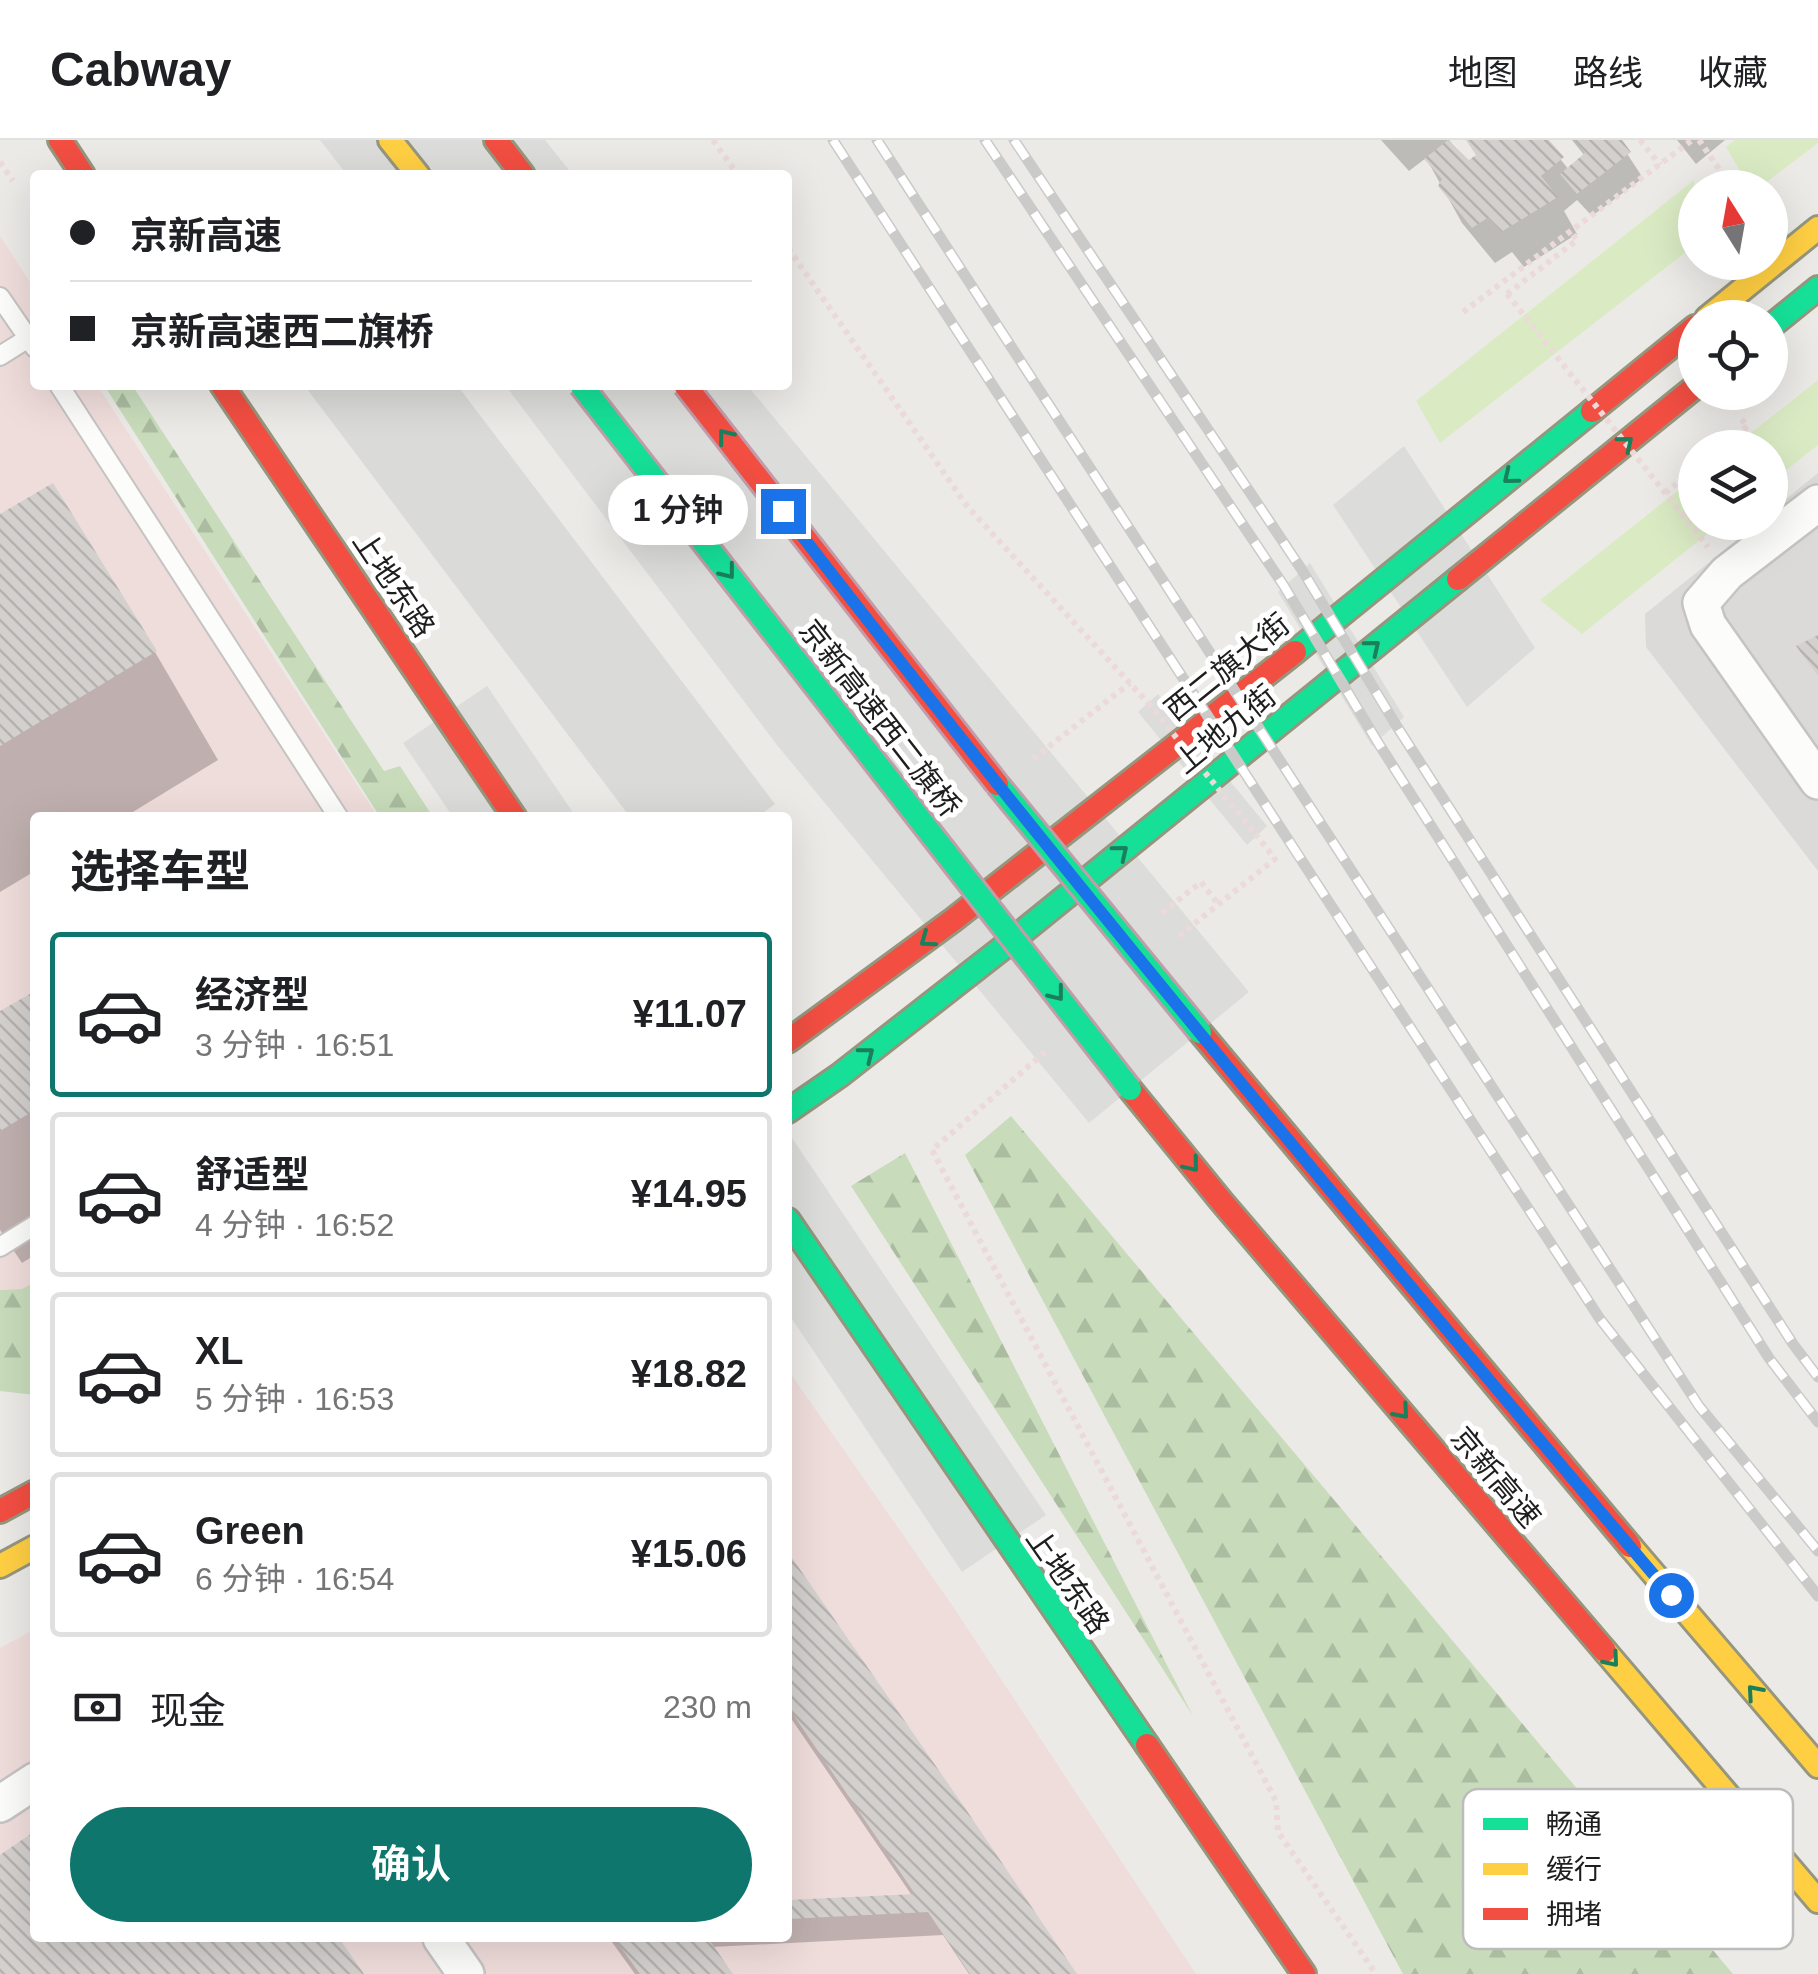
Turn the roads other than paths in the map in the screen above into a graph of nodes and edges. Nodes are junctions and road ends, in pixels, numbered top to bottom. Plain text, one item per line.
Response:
1 (60, 140) edge
2 (390, 140) edge
3 (496, 140) edge
4 (80, 170) edge
5 (414, 170) edge
6 (519, 170) edge
7 (1818, 228) edge
8 (1818, 288) edge
9 (0, 296) edge
10 (1729, 300) edge
11 (1788, 312) edge
12 (30, 336) edge
13 (30, 341) edge
14 (1678, 341) edge
15 (0, 356) edge
16 (62, 390) edge
17 (225, 390) edge
18 (586, 390) edge
19 (689, 390) edge
20 (1678, 402) edge
21 (1818, 503) edge
22 (1818, 781) edge
23 (335, 812) edge
24 (511, 812) edge
25 (1200, 1032) joint
26 (792, 1038) edge
27 (1130, 1089) joint
28 (792, 1108) edge
29 (792, 1226) edge
30 (30, 1228) edge
31 (0, 1247) edge
32 (30, 1495) edge
33 (0, 1511) edge
34 (0, 1523) edge
35 (18, 1556) edge
36 (1818, 1766) edge
37 (30, 1784) edge
38 (1723, 1789) edge
39 (0, 1804) edge
40 (1793, 1872) edge
41 (1818, 1901) edge
42 (443, 1942) edge
43 (466, 1974) edge
44 (1304, 1974) edge

1 - 4 main road
2 - 5 main road
3 - 6 main road
7 - 10 main road
8 - 11 main road
9 - 12 lane
13 - 15 lane
14 -> 26 main road, 西二旗大街
16 - 23 lane
17 - 24 main road, 上地东路
18 -> 27 main road, 京新高速西二旗桥, bridge
25 -> 19 main road, 京新高速西二旗桥, bridge
28 -> 20 main road, 上地九街
21 - 22 street
36 -> 25 main road, 京新高速
27 -> 38 main road, 京新高速
29 - 44 main road, 上地东路
30 - 31 lane
32 - 33 main road
34 - 35 street
37 - 39 street
40 -> 41 main road, 京新高速
42 - 43 street

